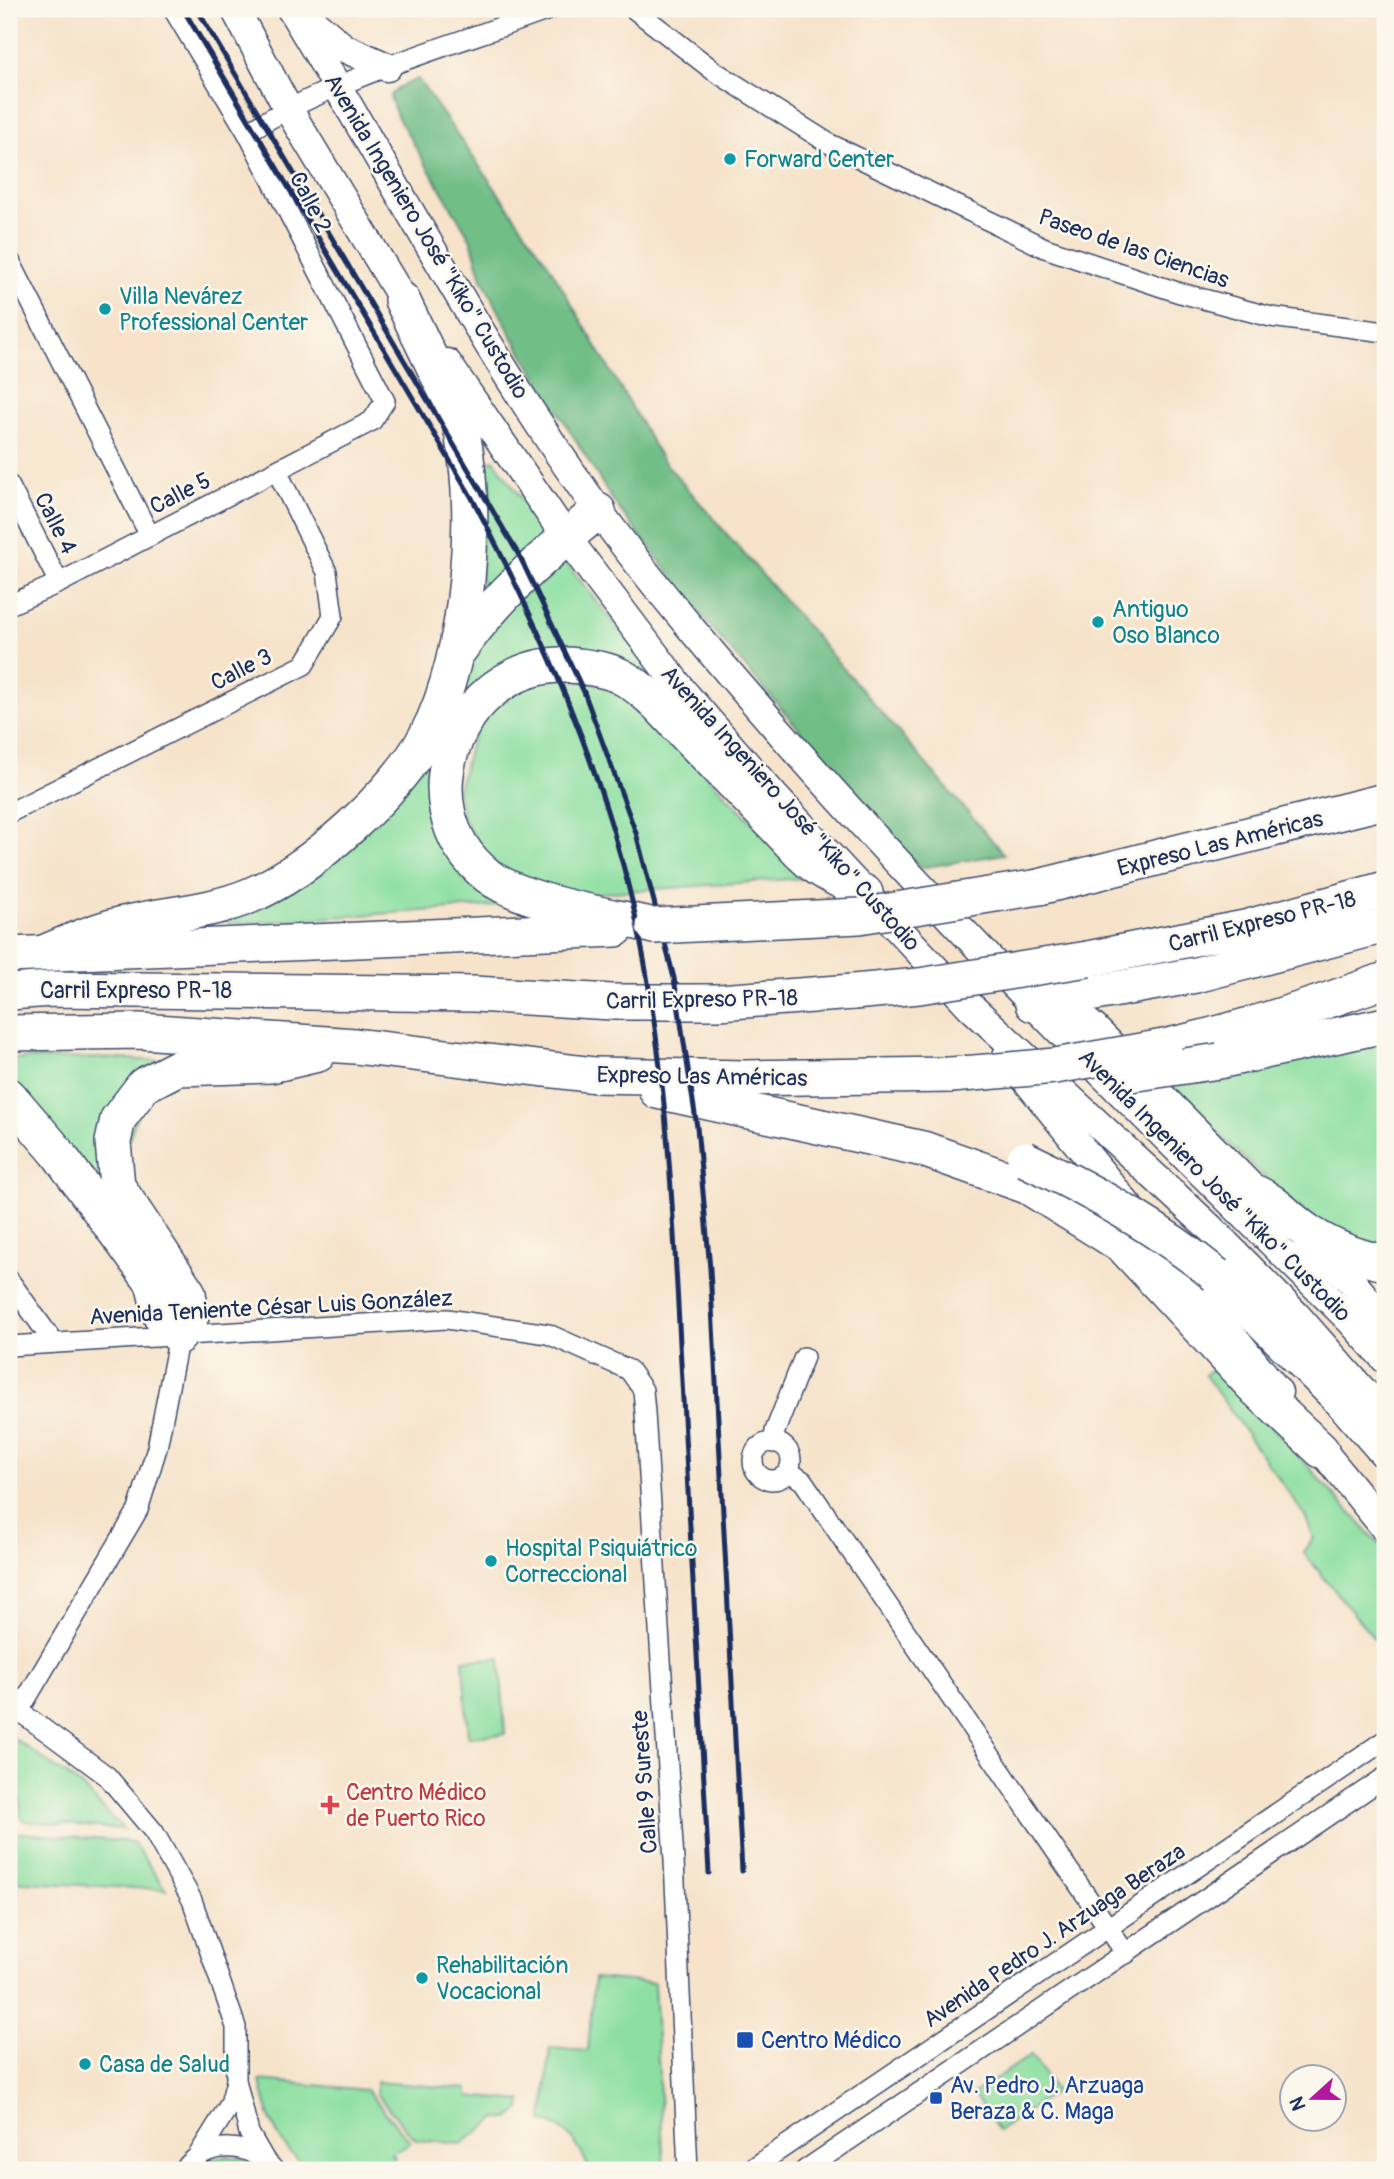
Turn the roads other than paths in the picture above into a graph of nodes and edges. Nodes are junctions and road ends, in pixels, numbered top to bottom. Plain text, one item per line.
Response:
1 (173, 9) edge
2 (235, 9) edge
3 (291, 9) edge
4 (298, 9) edge
5 (551, 9) edge
6 (634, 9) edge
7 (387, 67) junction
8 (339, 86) junction
9 (288, 107) junction
10 (247, 132) junction
11 (9, 259) edge
12 (402, 300) junction
13 (1385, 332) edge
14 (372, 421) joint
15 (277, 471) junction
16 (9, 485) edge
17 (598, 511) junction
18 (150, 536) junction
19 (566, 537) junction
20 (59, 583) junction
21 (9, 605) edge
22 (456, 656) junction
23 (1385, 801) edge
24 (9, 813) edge
25 (1385, 888) edge
26 (865, 893) junction
27 (1385, 925) edge
28 (654, 926) junction
29 (46, 952) junction
30 (9, 955) edge
31 (1385, 980) edge
32 (9, 992) edge
33 (1046, 1002) junction
34 (970, 1006) junction
35 (1385, 1025) edge
36 (9, 1033) edge
37 (355, 1046) junction
38 (1069, 1064) junction
39 (595, 1075) junction
40 (9, 1096) edge
41 (710, 1104) junction
42 (1256, 1193) junction
43 (1385, 1263) edge
44 (9, 1280) edge
45 (1385, 1321) edge
46 (179, 1336) junction
47 (54, 1343) junction
48 (9, 1346) edge
49 (804, 1357) dead end
50 (1385, 1359) edge
51 (643, 1390) joint
52 (1385, 1416) edge
53 (774, 1443) junction
54 (1321, 1450) junction
55 (1385, 1450) edge
56 (788, 1471) junction
57 (1385, 1528) edge
58 (14, 1709) edge
59 (1385, 1740) edge
60 (1385, 1777) edge
61 (1108, 1928) junction
62 (1126, 1954) junction
63 (236, 2080) junction
64 (190, 2164) edge
65 (269, 2165) edge
66 (688, 2170) edge
67 (750, 2170) edge
68 (806, 2170) edge

1 - 10 street, Calle 2
2 - 9 main road, Avenida Ingeniero José "Kiko" Custodio
3 - 8 main road, Avenida Ingeniero José "Kiko" Custodio
4 - 7 main road
5 - 7 street
6 - 13 street, Paseo de las Ciencias
7 - 8 street
8 - 9 street
8 - 17 main road, Avenida Ingeniero José "Kiko" Custodio
9 - 10 street
9 - 12 main road, Avenida Ingeniero José "Kiko" Custodio
10 - 14 street, Calle 2
11 - 18 street
12 - 19 main road, Avenida Ingeniero José "Kiko" Custodio
12 - 22 highway
14 - 15 street, Calle 5
15 - 18 street, Calle 5
15 - 24 street, Calle 3
16 - 20 street, Calle 4
17 - 19 highway
17 - 33 main road, Avenida Ingeniero José "Kiko" Custodio
18 - 20 street, Calle 5
19 - 22 highway
19 - 26 main road, Avenida Ingeniero José "Kiko" Custodio
20 - 21 street, Calle 5
22 - 29 highway
23 - 28 highway, Expreso Las Américas, bridge
25 - 32 highway, Carril Expreso PR-18, bridge
26 - 28 highway
26 - 34 main road, Avenida Ingeniero José "Kiko" Custodio
27 - 33 highway
28 - 29 highway, Expreso Las Américas
29 - 30 highway, Expreso Las Américas
31 - 38 highway, Expreso Las Américas, bridge
33 - 42 main road
33 - 50 main road, Avenida Ingeniero José "Kiko" Custodio
34 - 52 main road, Avenida Ingeniero José "Kiko" Custodio
34 - 54 main road
35 - 38 highway, bridge
36 - 37 highway, Expreso Las Américas
37 - 39 highway, Expreso Las Américas
37 - 46 highway
38 - 39 highway, Expreso Las Américas, bridge
39 - 41 highway
40 - 46 highway
41 - 54 highway
41 - 55 highway, bridge
42 - 43 highway
42 - 45 main road
44 - 47 street
46 - 47 street, Avenida Teniente César Luis González
46 - 51 street, Avenida Teniente César Luis González
46 - 58 street
47 - 48 street, Avenida Teniente César Luis González
49 - 53 street
51 - 66 street, Calle 9 Sureste
53 - 56 street
53 - 56 street
54 - 57 main road
56 - 61 street
58 - 63 street
59 - 61 street, Avenida Pedro J. Arzuaga Beraza
60 - 62 street
61 - 62 street
61 - 67 street, Avenida Pedro J. Arzuaga Beraza
62 - 68 street
63 - 64 street
63 - 65 street
64 - 65 street

